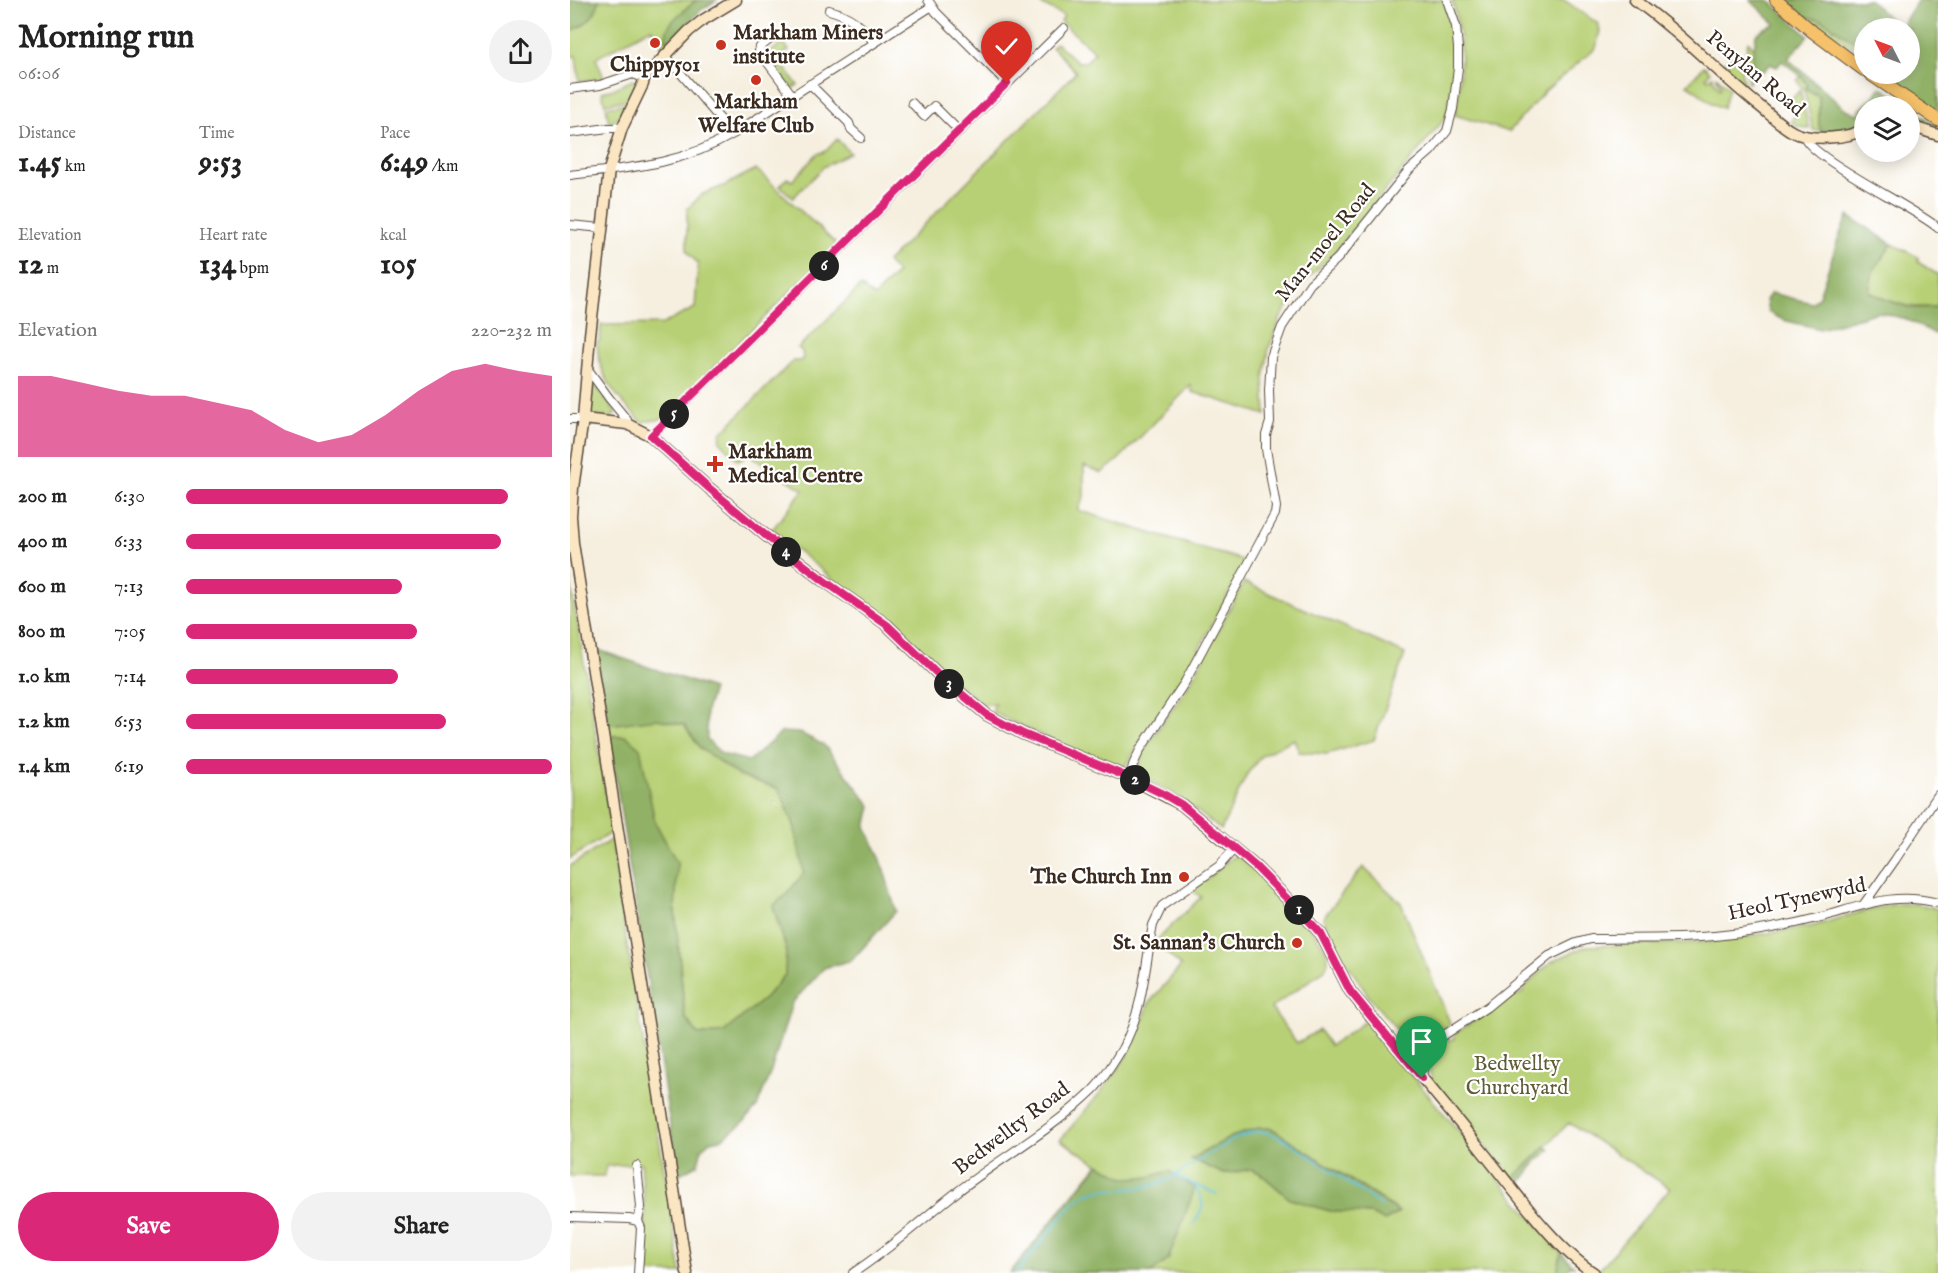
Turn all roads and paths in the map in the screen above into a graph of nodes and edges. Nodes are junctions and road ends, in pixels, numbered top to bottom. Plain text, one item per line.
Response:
1 (736, 0) edge
2 (1447, 0) edge
3 (1635, 0) edge
4 (1776, 0) edge
5 (930, 3) edge
6 (829, 10) dead end
7 (1064, 28) dead end
8 (773, 37) dead end
9 (874, 43) junction
10 (665, 55) junction
11 (1854, 63) edge
12 (644, 78) junction
13 (1007, 83) junction
14 (810, 84) junction
15 (1885, 84) edge
16 (570, 89) edge
17 (792, 95) junction
18 (912, 104) dead end
19 (1938, 120) edge
20 (622, 128) junction
21 (1920, 129) edge
22 (959, 131) junction
23 (570, 133) edge
24 (733, 134) junction
25 (1854, 134) edge
26 (1804, 135) junction
27 (1938, 135) edge
28 (861, 138) dead end
29 (609, 170) junction
30 (570, 175) edge
31 (570, 225) edge
32 (602, 228) junction
33 (1938, 228) edge
34 (587, 368) junction
35 (583, 418) junction
36 (570, 419) edge
37 (627, 424) junction
38 (651, 436) junction
39 (1130, 778) junction
40 (1938, 795) edge
41 (1234, 848) junction
42 (1864, 903) junction
43 (1938, 903) edge
44 (1426, 1047) junction
45 (1399, 1050) junction
46 (1422, 1078) junction
47 (637, 1166) dead end
48 (570, 1217) edge
49 (638, 1221) junction
50 (865, 1270) edge
51 (638, 1273) edge
52 (687, 1273) edge
53 (853, 1273) edge
54 (1594, 1273) edge

1 - 10 main road
2 - 39 street, Man-moel Road
3 - 26 main road, Penylan Road
4 - 11 main road
5 - 9 street
5 - 13 street
6 - 9 street
7 - 13 street
8 - 17 street
9 - 14 street
10 - 12 main road
10 - 24 street
12 - 16 street
12 - 20 main road
13 - 22 street
14 - 17 street
14 - 28 street
15 - 19 main road
17 - 24 street
18 - 22 street
20 - 23 street
20 - 29 main road
21 - 27 main road
22 - 38 street
24 - 29 street
25 - 26 main road, Penylan Road
26 - 33 street
29 - 30 street
29 - 32 main road
31 - 32 street
32 - 34 main road
34 - 35 main road
34 - 37 street
35 - 36 street
35 - 37 main road
35 - 52 main road
37 - 38 main road
38 - 39 main road
39 - 41 main road
40 - 42 street
41 - 45 main road
41 - 50 street, Bedwellty Road
42 - 43 street, Heol Tynewydd
42 - 44 street, Heol Tynewydd
44 - 45 street
44 - 46 street
45 - 46 main road
46 - 54 main road
47 - 49 street
48 - 49 street
49 - 51 street
50 - 53 street, Bedwellty Road

